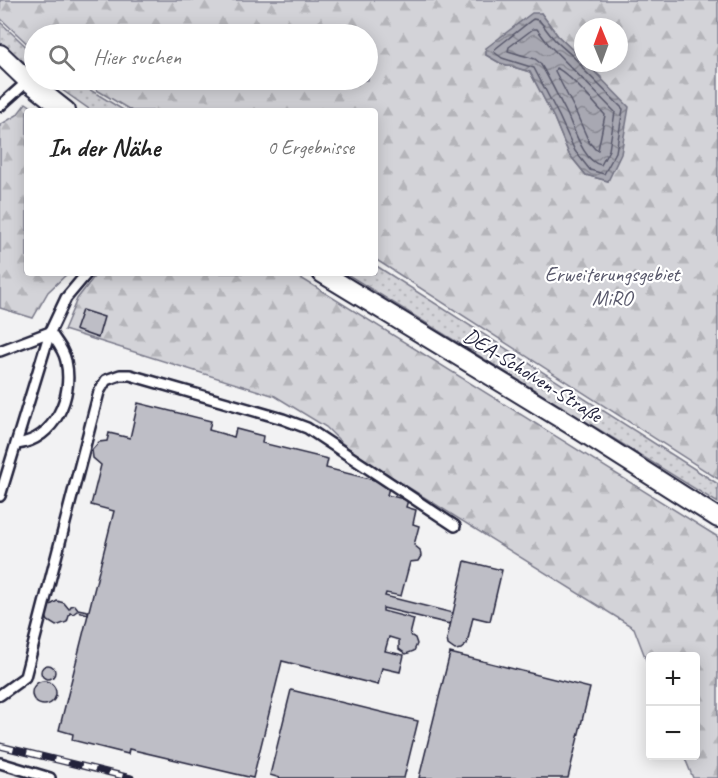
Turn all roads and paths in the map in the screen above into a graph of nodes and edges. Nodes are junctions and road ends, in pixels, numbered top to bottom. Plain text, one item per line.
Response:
1 (0, 54) edge
2 (24, 77) edge
3 (24, 85) edge
4 (39, 90) edge
5 (0, 106) edge
6 (62, 108) edge
7 (84, 276) edge
8 (327, 276) edge
9 (50, 332) junction
10 (0, 351) edge
11 (17, 444) junction
12 (0, 496) edge
13 (718, 518) edge
14 (455, 526) dead end
15 (0, 695) edge
16 (0, 763) edge
17 (50, 778) edge

1 - 2 street
3 - 5 lane
4 - 6 street
7 - 9 lane
8 - 13 street, DEA-Scholven-Straße
9 - 10 lane
9 - 11 lane
9 - 11 lane
11 - 12 lane
14 - 15 lane
16 - 17 lane

